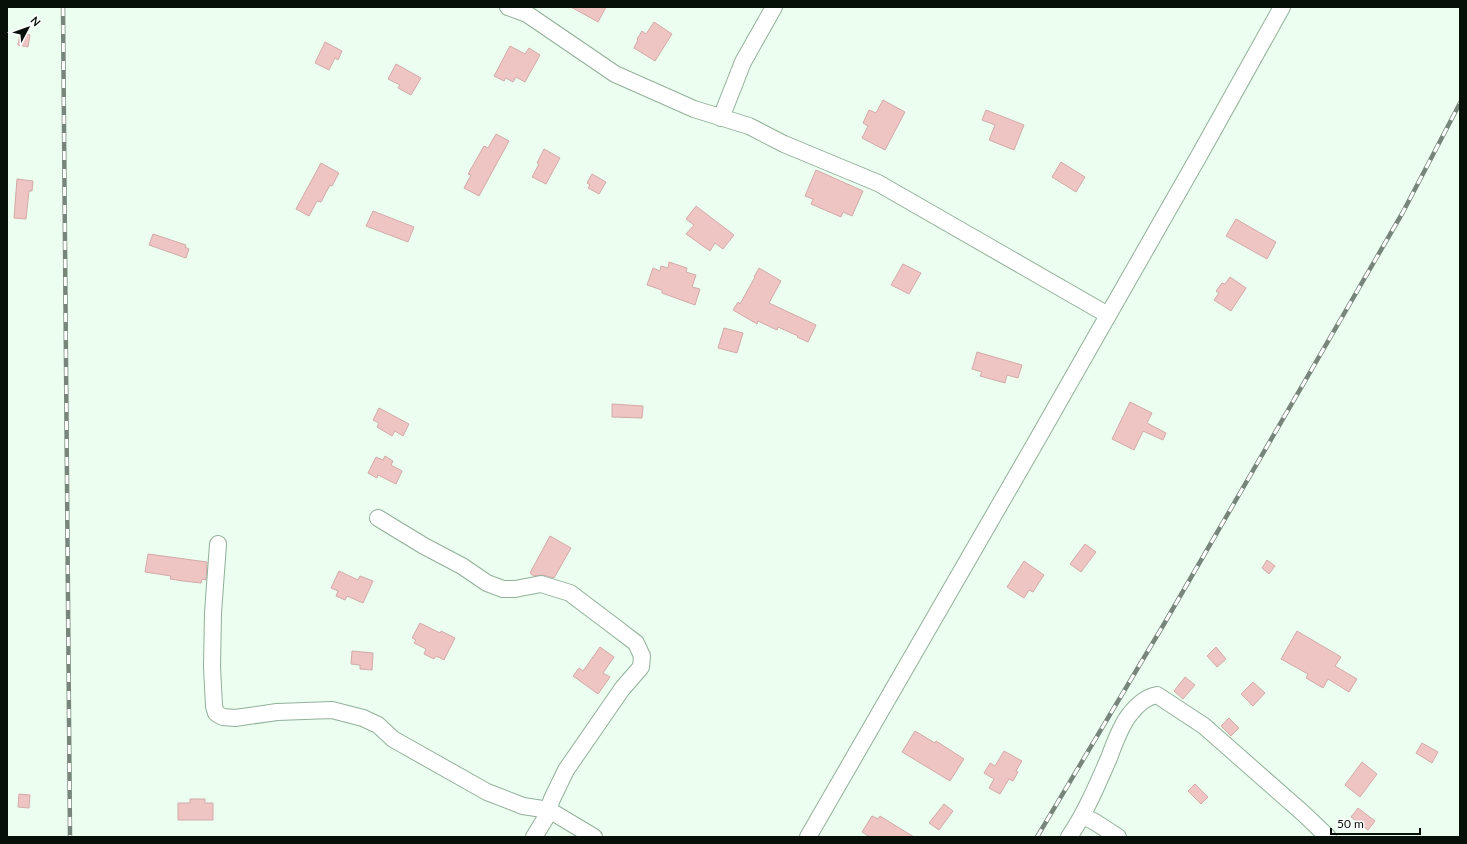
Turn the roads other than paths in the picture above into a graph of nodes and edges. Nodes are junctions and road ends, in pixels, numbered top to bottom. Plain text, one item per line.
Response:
1 (508, 7) edge
2 (774, 7) edge
3 (1282, 7) edge
4 (722, 118) junction
5 (1108, 315) junction
6 (378, 518) dead end
7 (218, 544) dead end
8 (549, 810) junction
9 (1083, 816) junction
10 (534, 837) edge
11 (594, 837) edge
12 (808, 837) edge
13 (1069, 837) edge
14 (1118, 837) edge
15 (1328, 837) edge

1 - 4 street
2 - 4 street
3 - 5 street
4 - 5 street
5 - 12 street
6 - 8 street
7 - 8 street
8 - 10 street
8 - 11 street
9 - 13 street
9 - 14 street
9 - 15 street

